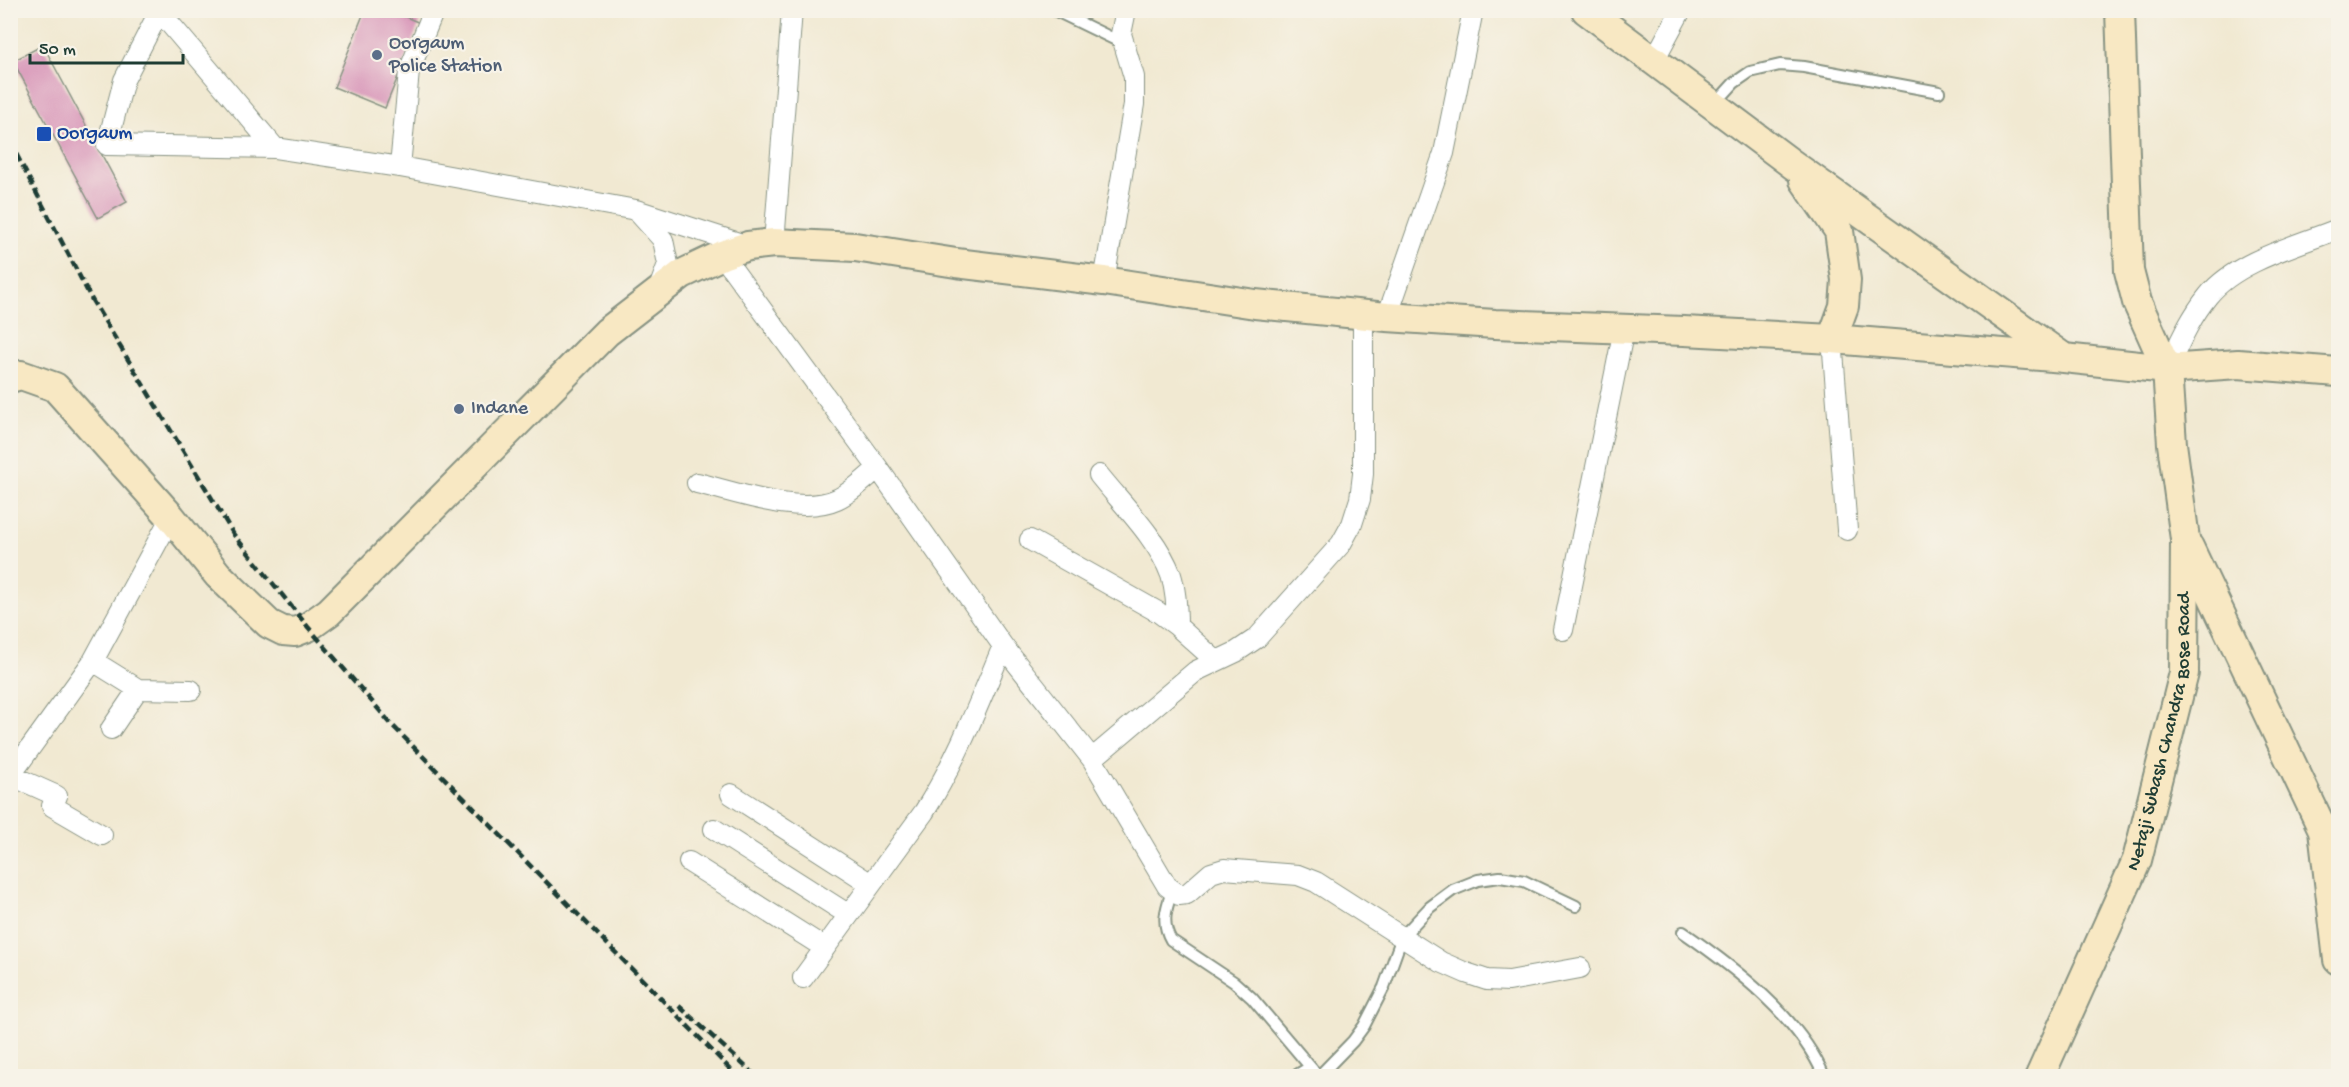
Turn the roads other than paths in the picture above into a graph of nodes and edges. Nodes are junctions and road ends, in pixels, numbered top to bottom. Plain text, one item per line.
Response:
1 (434, 10) edge
2 (792, 10) edge
3 (1054, 10) edge
4 (1126, 10) edge
5 (1473, 10) edge
6 (1586, 10) edge
7 (1681, 10) edge
8 (2120, 10) edge
9 (160, 11) edge
10 (1122, 43) junction
11 (1653, 62) junction
12 (1939, 92) dead end
13 (1713, 106) junction
14 (275, 148) junction
15 (1792, 164) junction
16 (400, 167) junction
17 (636, 210) junction
18 (2338, 229) edge
19 (761, 245) junction
20 (722, 255) junction
21 (1104, 281) junction
22 (658, 291) junction
23 (1375, 316) junction
24 (1624, 329) junction
25 (1832, 339) junction
26 (2064, 358) junction
27 (2238, 364) junction
28 (2166, 369) junction
29 (2338, 372) edge
30 (10, 378) edge
31 (2172, 444) junction
32 (878, 468) junction
33 (1099, 475) dead end
34 (697, 483) dead end
35 (171, 517) junction
36 (1847, 530) dead end
37 (2185, 539) junction
38 (1030, 540) dead end
39 (1177, 626) junction
40 (1563, 630) dead end
41 (1003, 646) junction
42 (93, 661) junction
43 (1216, 661) junction
44 (138, 689) junction
45 (191, 690) dead end
46 (111, 729) dead end
47 (1092, 759) junction
48 (11, 776) edge
49 (731, 794) dead end
50 (714, 829) dead end
51 (102, 835) dead end
52 (689, 862) dead end
53 (872, 884) junction
54 (1172, 891) junction
55 (1576, 906) dead end
56 (849, 915) junction
57 (1683, 933) dead end
58 (1402, 938) junction
59 (825, 948) junction
60 (2338, 960) edge
61 (1580, 968) dead end
62 (803, 978) dead end
63 (1310, 1067) junction
64 (1295, 1077) edge
65 (1318, 1077) edge
66 (1824, 1077) edge
67 (2040, 1077) edge

1 - 16 street
2 - 19 street
3 - 10 lane
4 - 10 street
5 - 23 street
6 - 11 main road
7 - 11 street
8 - 28 main road, Netaji Subash Chandra Bose Road
9 - 14 street
9 - 14 street
10 - 21 street
11 - 13 main road
12 - 13 lane
13 - 15 main road
14 - 16 street
15 - 25 main road
15 - 26 main road
16 - 17 street
17 - 19 street
17 - 22 street
18 - 28 street
19 - 20 main road
19 - 21 main road
20 - 22 main road
20 - 32 street
21 - 23 main road
22 - 35 main road
23 - 24 main road
23 - 43 street
24 - 25 main road
24 - 40 street
25 - 26 main road
25 - 36 street
26 - 28 main road
27 - 28 main road
27 - 29 main road
27 - 31 main road
28 - 31 main road, Netaji Subash Chandra Bose Road
30 - 35 main road
31 - 37 main road, Netaji Subash Chandra Bose Road
32 - 34 street
32 - 41 street
33 - 39 street
35 - 42 street
37 - 60 main road
37 - 67 main road, Netaji Subash Chandra Bose Road
38 - 39 street
39 - 43 street
41 - 47 street
41 - 53 street
42 - 44 street
42 - 48 street
43 - 47 street
44 - 45 street
44 - 46 street
47 - 54 street
48 - 51 street
49 - 53 street
50 - 56 street
52 - 59 street
53 - 56 street
54 - 58 street
54 - 63 lane
55 - 58 lane
56 - 59 street
57 - 66 lane
58 - 61 street
58 - 65 lane
59 - 62 street
63 - 64 lane
63 - 65 lane

